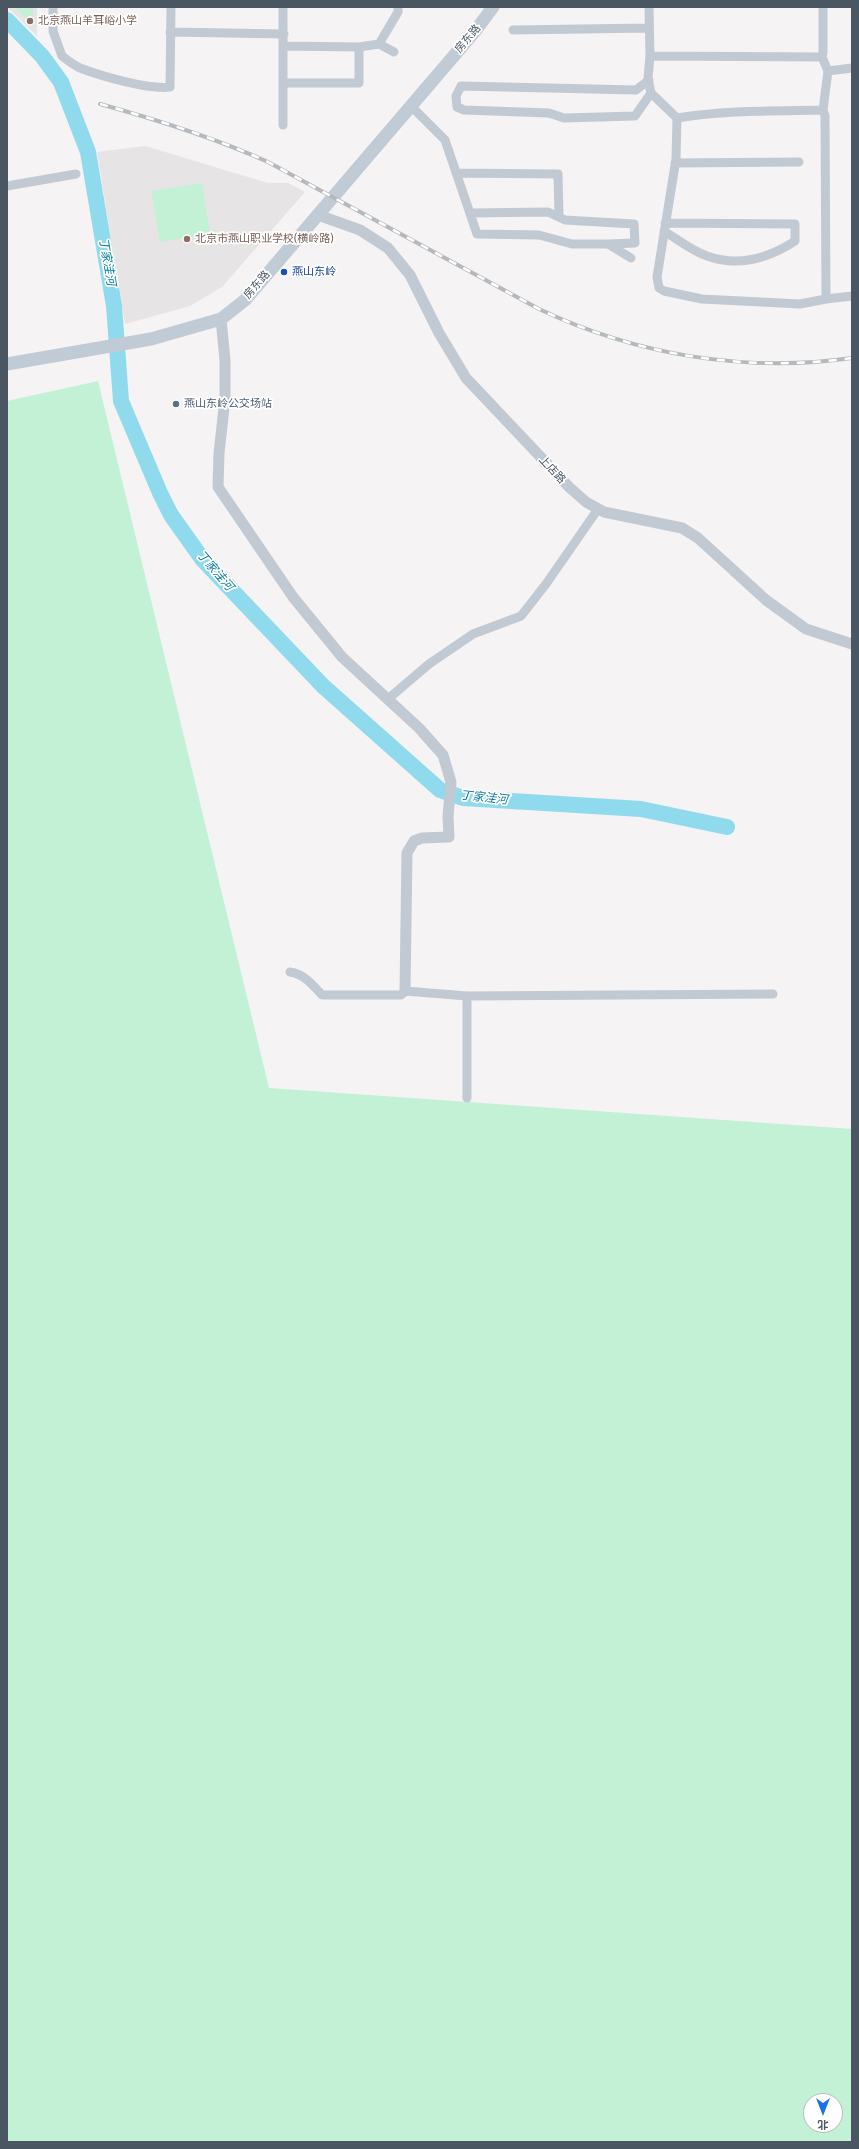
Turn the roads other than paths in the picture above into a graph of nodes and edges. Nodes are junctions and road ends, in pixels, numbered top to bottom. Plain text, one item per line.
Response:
1 (53, 7) edge
2 (171, 7) edge
3 (283, 7) edge
4 (398, 7) edge
5 (493, 7) edge
6 (649, 7) edge
7 (823, 7) edge
8 (648, 28) junction
9 (513, 30) dead end
10 (170, 32) junction
11 (284, 34) junction
12 (380, 44) junction
13 (284, 46) junction
14 (359, 47) junction
15 (394, 52) dead end
16 (650, 56) junction
17 (822, 57) junction
18 (852, 68) edge
19 (828, 71) junction
20 (649, 80) junction
21 (284, 83) junction
22 (651, 93) junction
23 (411, 106) junction
24 (823, 110) junction
25 (677, 118) junction
26 (283, 125) dead end
27 (799, 162) dead end
28 (675, 163) junction
29 (456, 173) junction
30 (76, 174) dead end
31 (7, 186) edge
32 (470, 213) junction
33 (318, 215) junction
34 (559, 217) junction
35 (665, 227) junction
36 (608, 244) junction
37 (631, 258) dead end
38 (852, 296) edge
39 (826, 299) junction
40 (221, 319) junction
41 (7, 364) edge
42 (598, 509) junction
43 (852, 644) edge
44 (388, 699) junction
45 (290, 972) dead end
46 (406, 991) junction
47 (773, 994) dead end
48 (467, 996) junction
49 (467, 1098) dead end

1 - 10 street
2 - 10 street
3 - 11 street
4 - 12 street
5 - 23 main road, 房东路
6 - 8 street
7 - 17 street
8 - 9 street
8 - 16 street
10 - 11 street
11 - 13 street
12 - 14 street
12 - 15 street
13 - 14 street
13 - 21 street
14 - 21 street
16 - 17 street
16 - 20 street
17 - 19 street
18 - 19 street
19 - 24 street
20 - 22 street
20 - 22 street
21 - 26 street
22 - 25 street
23 - 29 street
23 - 33 main road, 房东路
24 - 25 street
24 - 39 street
25 - 28 street
27 - 28 street
28 - 35 street
29 - 32 street
29 - 34 street
30 - 31 street
32 - 34 street
32 - 36 street
33 - 40 main road, 房东路
33 - 42 street, 上店路
34 - 36 street
35 - 35 street
35 - 39 street
36 - 37 street
38 - 39 street
40 - 41 main road, 房东路
40 - 44 street
42 - 43 street, 上店路
42 - 44 street
44 - 46 street
45 - 46 street
46 - 48 street
47 - 48 street
48 - 49 street

